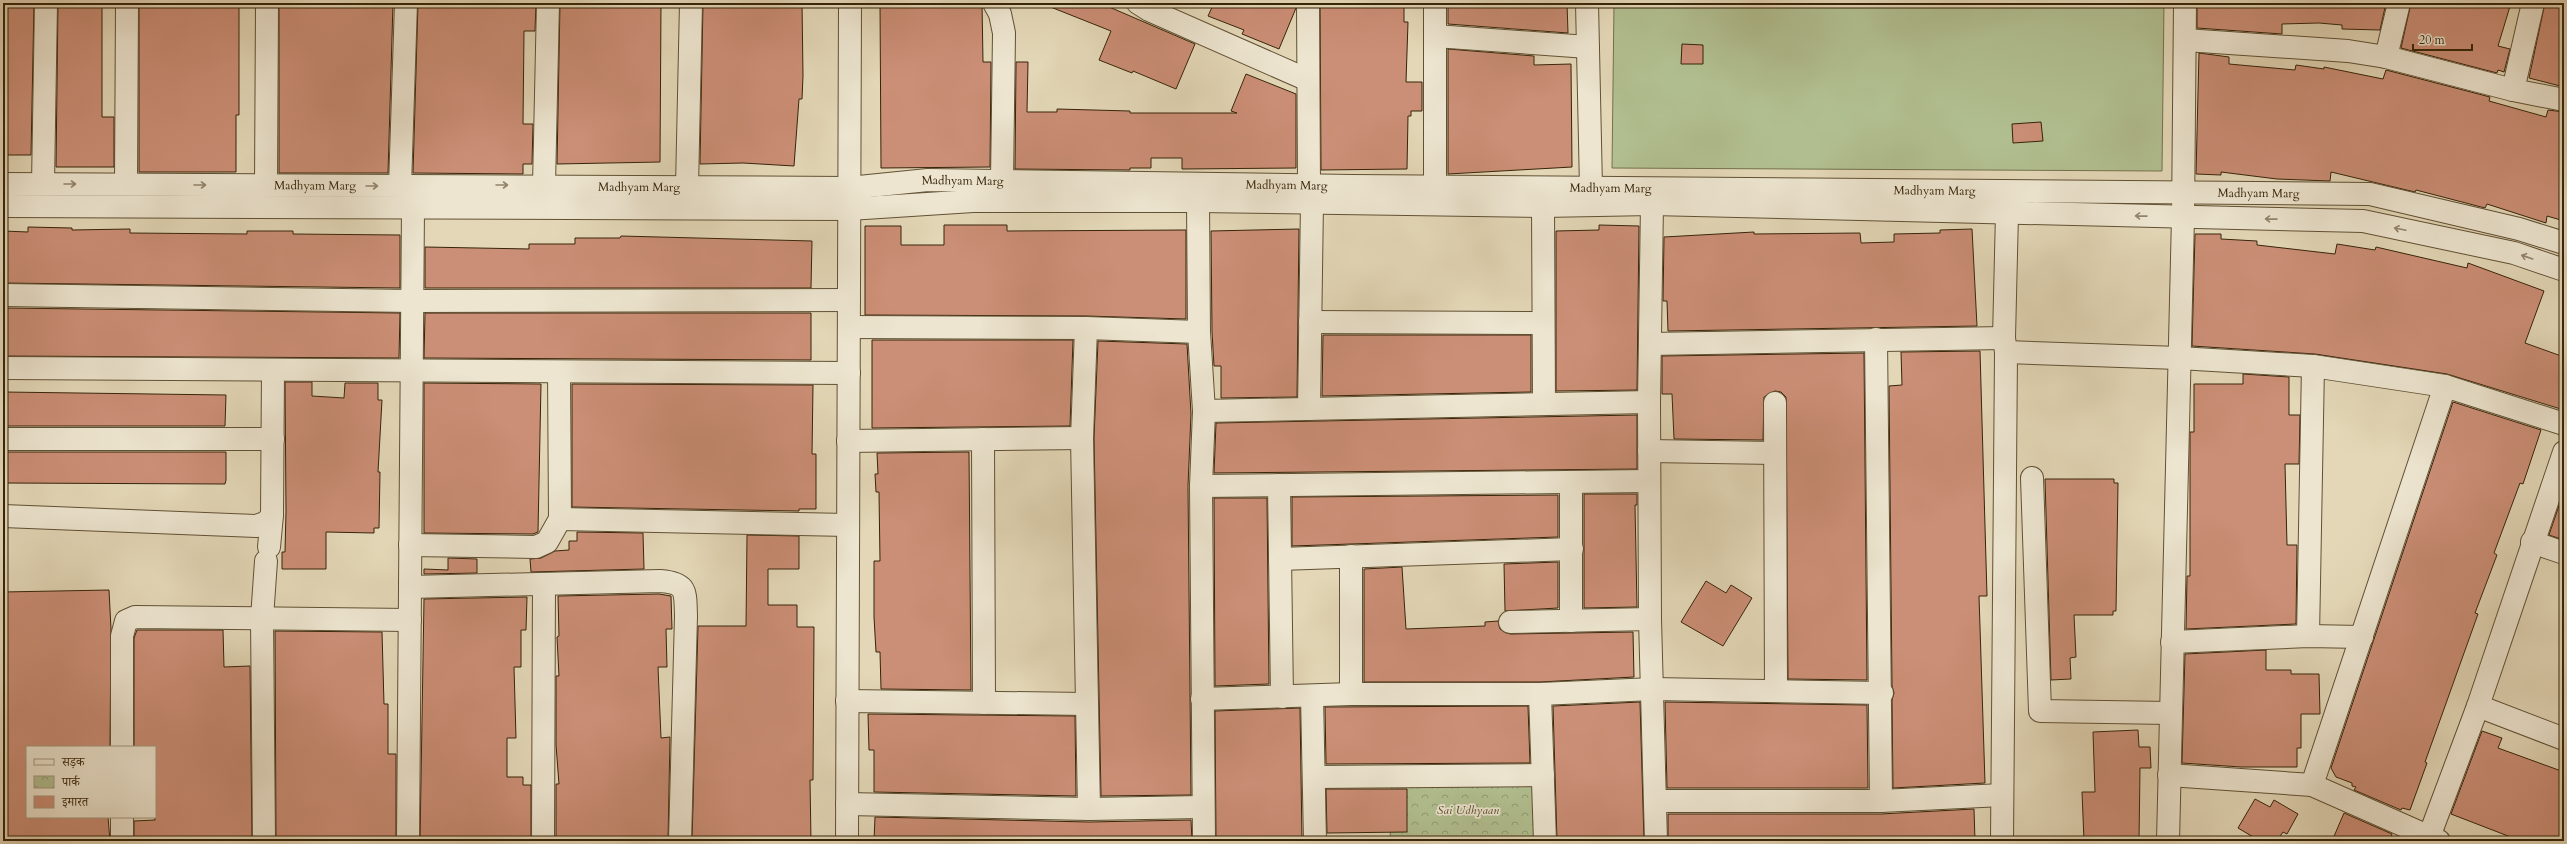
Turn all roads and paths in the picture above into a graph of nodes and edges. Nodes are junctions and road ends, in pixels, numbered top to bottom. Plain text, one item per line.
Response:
1 (46, 3) edge
2 (127, 3) edge
3 (267, 3) edge
4 (406, 3) edge
5 (548, 3) edge
6 (691, 3) edge
7 (850, 3) edge
8 (994, 3) edge
9 (1138, 3) edge
10 (1308, 3) edge
11 (1435, 3) edge
12 (1587, 3) edge
13 (2185, 3) edge
14 (2399, 3) edge
15 (2533, 3) edge
16 (1435, 36) junction
17 (2185, 40) junction
18 (1588, 47) junction
19 (2386, 57) junction
20 (1308, 80) junction
21 (2513, 90) junction
22 (2564, 100) edge
23 (1002, 181) junction
24 (3, 184) edge
25 (43, 184) junction
26 (126, 184) junction
27 (266, 185) junction
28 (544, 185) junction
29 (1435, 185) junction
30 (400, 186) junction
31 (687, 187) junction
32 (849, 188) junction
33 (1591, 188) junction
34 (2184, 192) junction
35 (1310, 194) junction
36 (1198, 201) junction
37 (1652, 204) junction
38 (3, 206) edge
39 (413, 206) junction
40 (1542, 206) junction
41 (849, 209) junction
42 (2007, 213) junction
43 (2184, 217) junction
44 (2564, 243) edge
45 (2564, 270) edge
46 (3, 295) edge
47 (849, 300) junction
48 (412, 301) junction
49 (1310, 322) junction
50 (1543, 323) junction
51 (849, 327) junction
52 (1086, 328) junction
53 (1199, 332) junction
54 (1876, 339) junction
55 (1650, 344) junction
56 (2005, 345) junction
57 (2179, 358) junction
58 (2313, 366) junction
59 (3, 368) edge
60 (273, 370) junction
61 (412, 370) junction
62 (559, 372) junction
63 (849, 373) junction
64 (2445, 386) junction
65 (1649, 402) junction
66 (1544, 403) junction
67 (1775, 403) dead end
68 (1309, 409) junction
69 (1204, 411) junction
70 (2564, 424) edge
71 (1082, 438) junction
72 (3, 439) edge
73 (273, 439) junction
74 (984, 439) junction
75 (848, 441) junction
76 (1649, 451) junction
77 (2564, 452) edge
78 (1775, 453) junction
79 (2032, 478) dead end
80 (1649, 481) junction
81 (1571, 483) junction
82 (1279, 485) junction
83 (1201, 486) junction
84 (272, 515) junction
85 (3, 516) edge
86 (560, 519) junction
87 (848, 525) junction
88 (2532, 542) junction
89 (410, 545) junction
90 (1572, 549) junction
91 (2564, 553) edge
92 (1351, 556) junction
93 (1280, 559) junction
94 (544, 584) junction
95 (410, 588) junction
96 (262, 618) junction
97 (1650, 619) junction
98 (410, 620) junction
99 (1572, 621) junction
100 (1510, 622) dead end
101 (2308, 636) junction
102 (2362, 637) junction
103 (2172, 642) junction
104 (1653, 689) junction
105 (1776, 691) junction
106 (1882, 693) junction
107 (1351, 694) junction
108 (1540, 694) junction
109 (1312, 696) junction
110 (1282, 697) junction
111 (1202, 699) junction
112 (847, 702) junction
113 (984, 703) junction
114 (1086, 704) junction
115 (2478, 706) junction
116 (2170, 713) junction
117 (2564, 739) edge
118 (122, 746) edge
119 (2169, 775) junction
120 (1543, 776) junction
121 (1314, 777) junction
122 (2312, 785) junction
123 (2002, 795) junction
124 (1655, 801) junction
125 (1881, 801) junction
126 (847, 804) junction
127 (1202, 807) junction
128 (1089, 810) junction
129 (122, 818) edge
130 (2434, 839) edge
131 (122, 841) edge
132 (264, 841) edge
133 (408, 841) edge
134 (543, 841) edge
135 (680, 841) edge
136 (847, 841) edge
137 (1204, 841) edge
138 (1315, 841) edge
139 (1545, 841) edge
140 (1656, 841) edge
141 (2002, 841) edge
142 (2168, 841) edge

1 - 25 street
2 - 26 street
3 - 27 street
4 - 30 street
5 - 28 street
6 - 31 street
7 - 32 street
8 - 23 street
9 - 20 street
10 - 20 street
11 - 16 street
12 - 18 street
13 - 17 street
14 - 19 street
15 - 21 street
16 - 18 street
16 - 29 street
17 - 19 street
17 - 34 street
18 - 33 street
19 - 21 street
20 - 35 street
21 - 22 street
23 - 32 street, Madhyam Marg
23 - 35 street, Madhyam Marg
24 - 25 street, Madhyam Marg
25 -> 26 street, Madhyam Marg
26 -> 27 street, Madhyam Marg
27 -> 30 street, Madhyam Marg
30 -> 28 street, Madhyam Marg
28 - 31 street, Madhyam Marg
29 - 33 street, Madhyam Marg
29 - 35 street, Madhyam Marg
31 - 32 street, Madhyam Marg
32 - 41 street
33 - 34 street, Madhyam Marg
34 - 43 street
34 - 44 street, Madhyam Marg
35 - 36 street, Madhyam Marg
35 - 40 street, Madhyam Marg
35 - 49 street
36 - 41 street, Madhyam Marg
36 - 53 street
37 - 40 street, Madhyam Marg
37 - 42 street, Madhyam Marg
37 - 55 street
38 - 39 street, Madhyam Marg
39 - 41 street, Madhyam Marg
39 - 48 street
40 - 50 street
41 - 47 street
43 -> 42 street, Madhyam Marg
42 - 56 street
45 -> 43 street, Madhyam Marg
43 - 57 street
46 - 48 street
47 - 48 street
47 - 51 street
48 - 61 street
49 - 50 street
49 - 68 street
50 - 66 street
51 - 52 street
51 - 63 street
52 - 53 street
52 - 71 street
53 - 69 street
54 - 55 street
54 - 56 street
54 - 106 street
55 - 65 street
56 - 57 street
56 - 123 street
57 - 58 street
57 - 103 street
58 - 64 street
58 - 101 street
59 - 60 street
60 - 61 street
60 - 73 street
61 - 62 street
61 - 89 street
62 - 63 street
62 - 86 street
63 - 75 street
64 - 70 street
64 - 102 street
65 - 66 street
65 - 76 street
66 - 68 street
67 - 78 street
68 - 69 street
69 - 83 street
71 - 74 street
71 - 114 street
72 - 73 street
73 - 84 street
74 - 75 street
74 - 113 street
75 - 87 street
76 - 78 street
76 - 80 street
77 - 88 street
78 - 105 street
79 - 116 street
80 - 81 street
80 - 97 street
81 - 82 street
81 - 90 street
82 - 83 street
82 - 93 street
83 - 111 street
84 - 85 street
84 - 96 street
86 - 87 street
86 - 89 street
87 - 112 street
88 - 91 street
88 - 115 street
89 - 95 street
90 - 92 street
90 - 99 street
92 - 93 street
92 - 107 street
93 - 110 street
94 - 95 street
94 - 134 street
94 - 135 street
95 - 98 street
96 - 98 street
96 - 118 street
96 - 132 street
97 - 99 street
97 - 104 street
98 - 133 street
99 - 100 street
101 - 102 street
101 - 103 street
102 - 122 street
103 - 116 street
104 - 105 street
104 - 108 street
104 - 124 street
105 - 106 street
106 - 125 street
107 - 108 street
107 - 109 street
108 - 120 street
109 - 110 street
109 - 121 street
110 - 111 street
111 - 127 street
112 - 113 street
112 - 126 street
113 - 114 street
114 - 128 street
115 - 117 street
115 - 130 street
116 - 119 street
119 - 122 street
119 - 142 street
120 - 121 street
120 - 139 street
121 - 138 street
122 - 130 street
123 - 125 street
123 - 141 street
124 - 125 street
124 - 140 street
126 - 128 street
126 - 136 street
127 - 128 street
127 - 137 street
129 - 131 street

